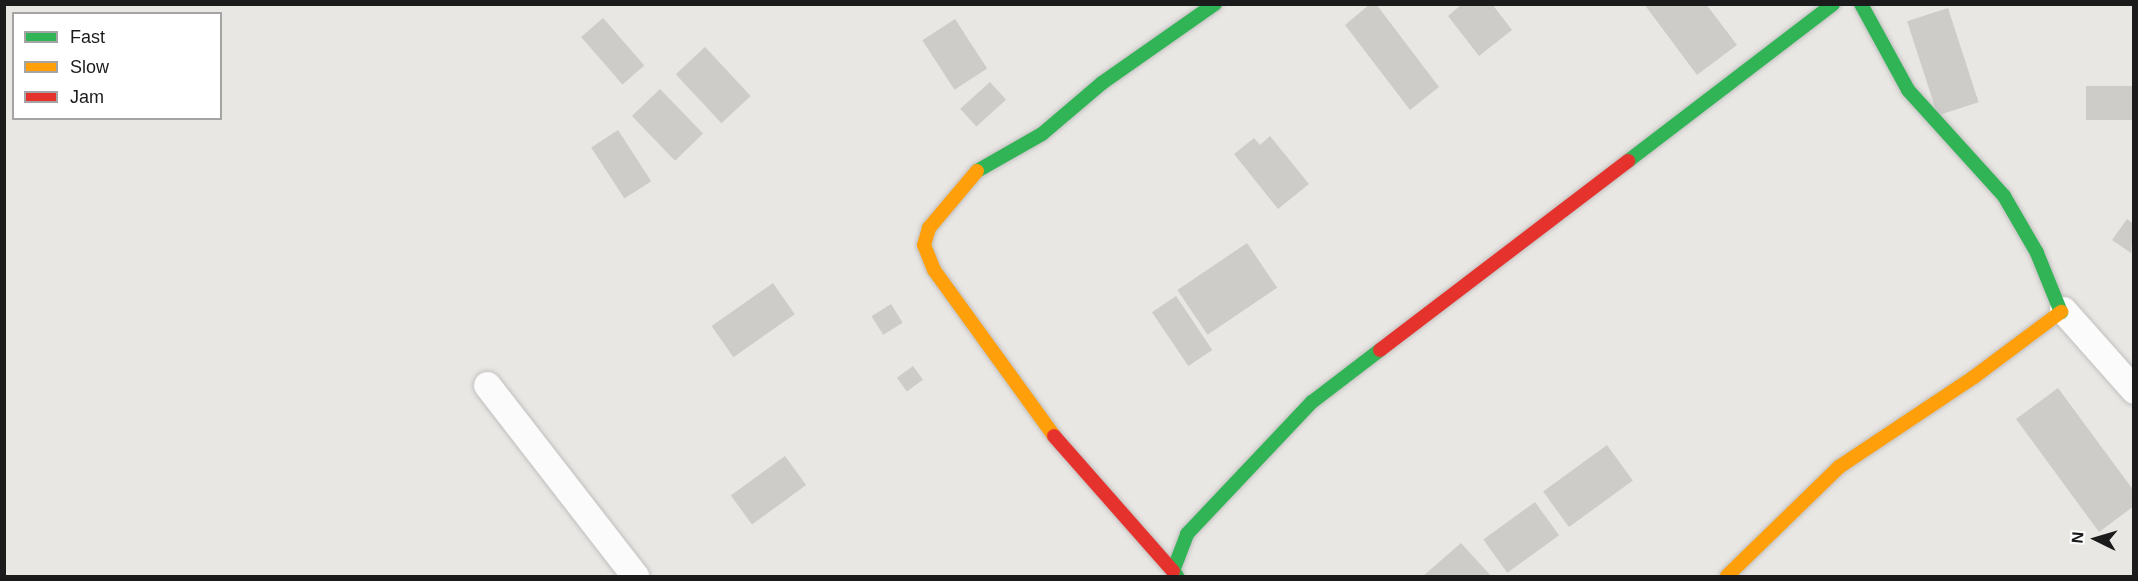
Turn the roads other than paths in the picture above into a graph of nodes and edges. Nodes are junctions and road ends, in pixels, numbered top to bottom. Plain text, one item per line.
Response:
1 (1215, 4) edge
2 (1833, 4) edge
3 (1861, 4) edge
4 (2062, 310) junction
5 (487, 385) dead end
6 (2133, 390) edge
7 (1175, 574) edge
8 (635, 576) edge
9 (1727, 576) edge

1 - 7 street
2 - 7 street
3 - 4 street
4 - 6 street
4 - 9 street
5 - 8 street

